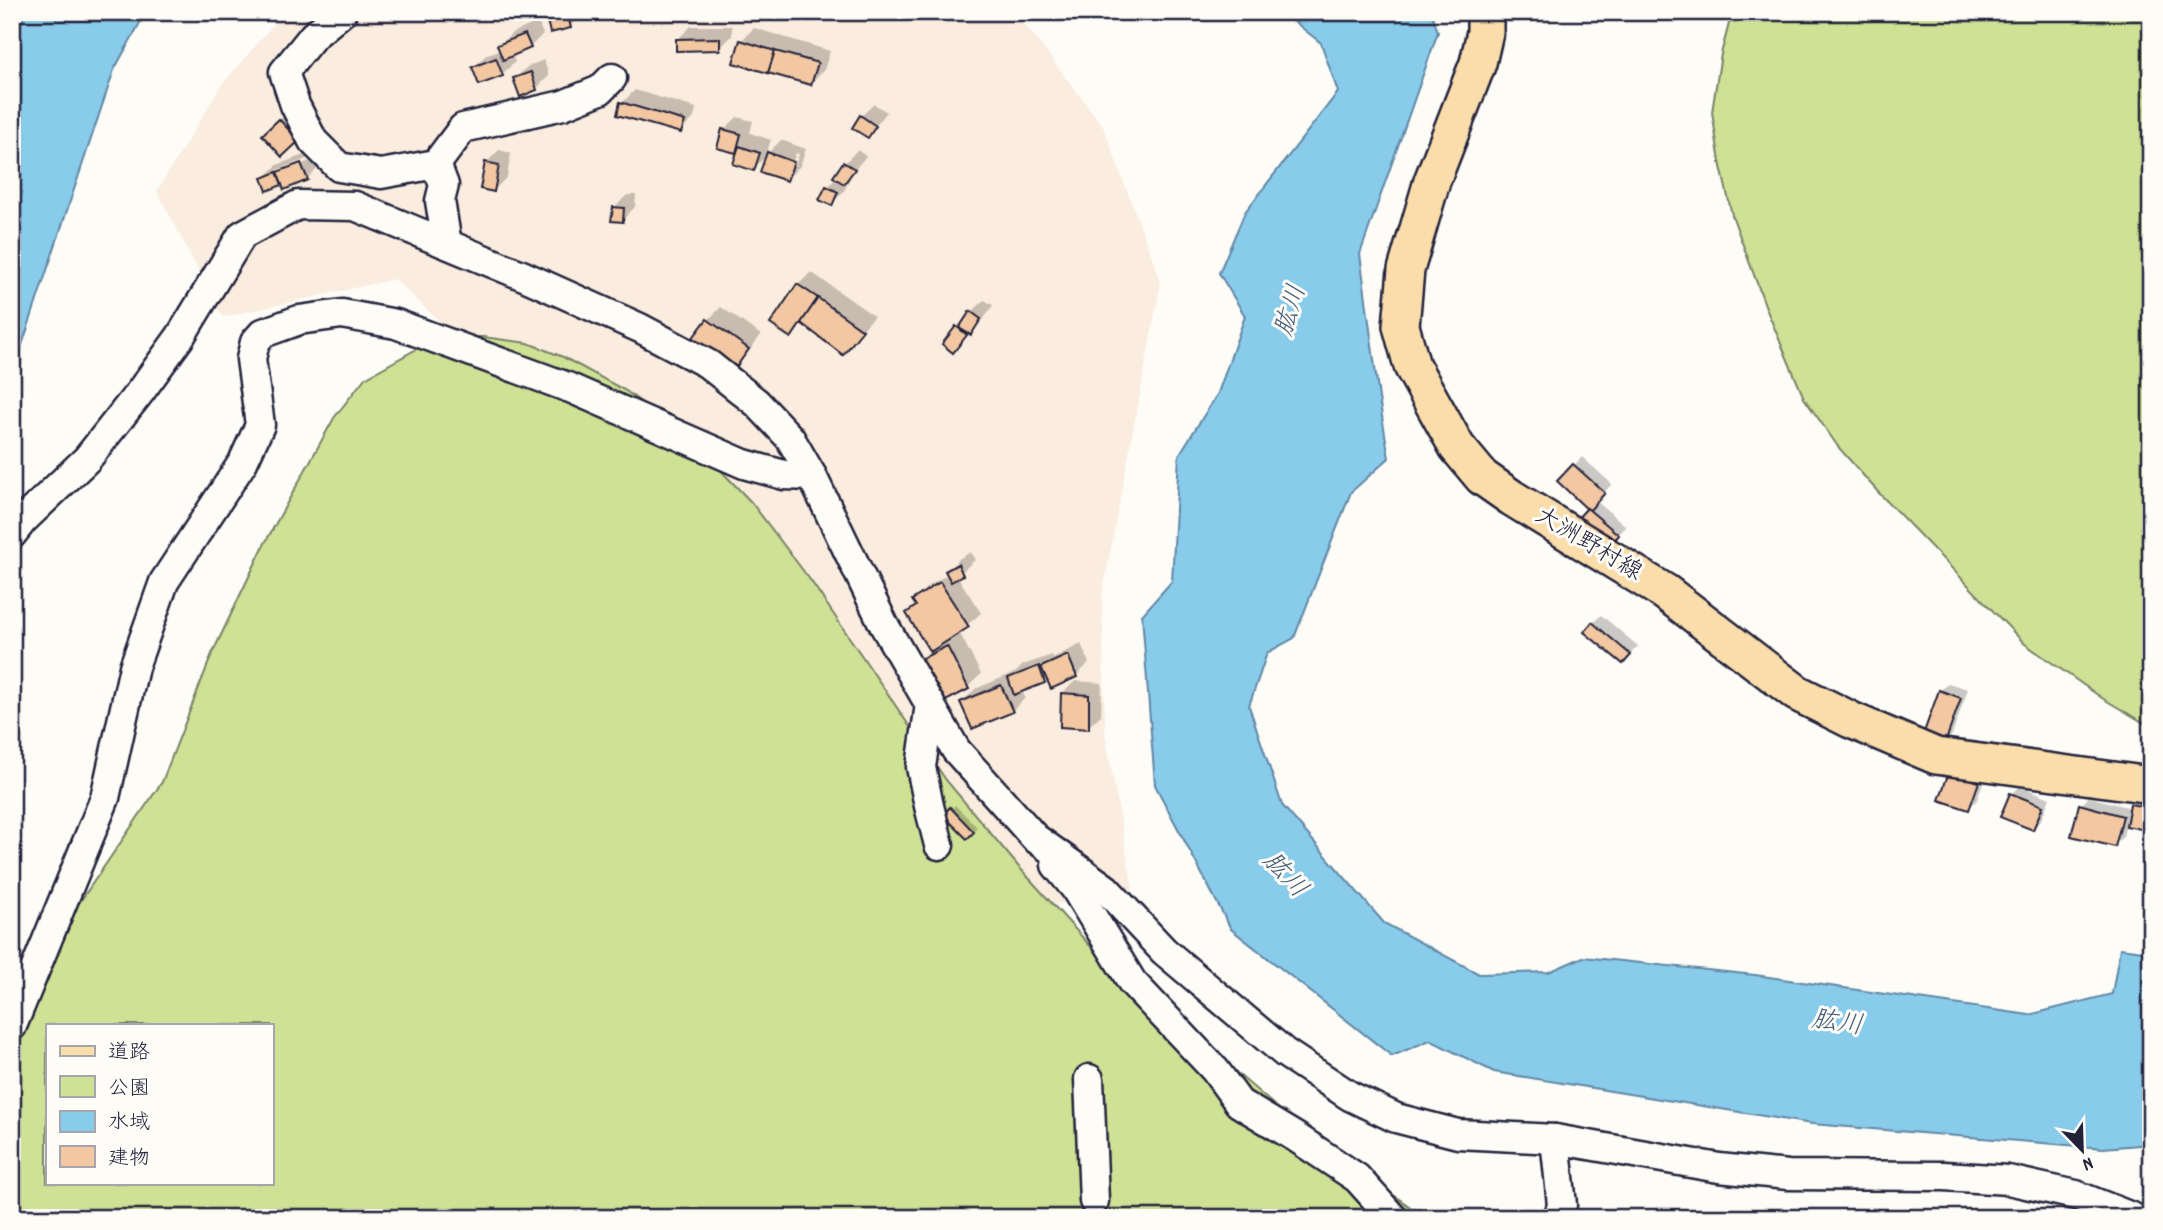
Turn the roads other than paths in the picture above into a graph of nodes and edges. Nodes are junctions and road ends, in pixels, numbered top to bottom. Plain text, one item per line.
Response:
1 (342, 12) edge
2 (1485, 12) edge
3 (612, 78) dead end
4 (436, 164) junction
5 (447, 244) junction
6 (812, 476) junction
7 (12, 534) edge
8 (930, 704) junction
9 (2151, 785) edge
10 (1035, 838) junction
11 (939, 845) dead end
12 (12, 1026) edge
13 (1089, 1080) dead end
14 (1555, 1139) junction
15 (1094, 1201) dead end
16 (1393, 1218) edge
17 (1558, 1218) edge
18 (2134, 1218) edge

1 - 4 street
2 - 9 main road, 大洲野村線
3 - 4 street
4 - 5 street
5 - 6 street
5 - 7 street
6 - 8 street
6 - 12 street
8 - 10 street
8 - 11 street
10 - 14 street
10 - 16 street
13 - 15 street
14 - 17 street
14 - 18 street

